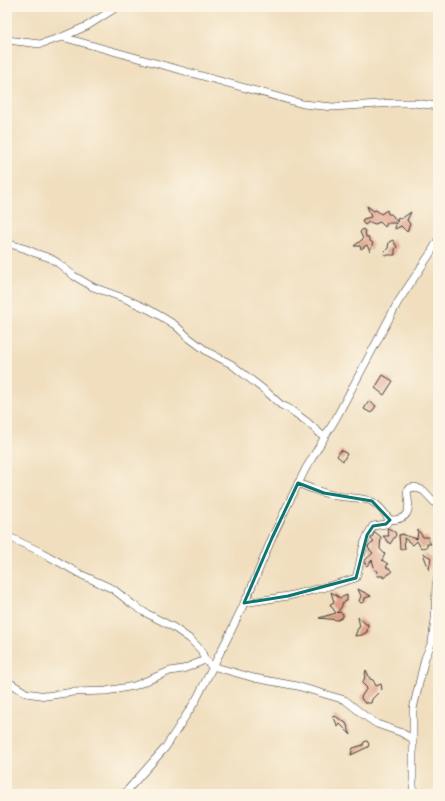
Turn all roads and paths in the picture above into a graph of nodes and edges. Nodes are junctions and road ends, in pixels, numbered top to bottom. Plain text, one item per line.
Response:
1 (117, 7) edge
2 (62, 37) junction
3 (7, 40) edge
4 (438, 106) edge
5 (438, 240) edge
6 (7, 242) edge
7 (324, 437) junction
8 (298, 483) junction
9 (438, 506) edge
10 (390, 520) junction
11 (7, 536) edge
12 (438, 577) edge
13 (244, 603) junction
14 (205, 660) junction
15 (212, 666) junction
16 (7, 681) edge
17 (412, 739) junction
18 (124, 794) edge
19 (414, 794) edge

1 - 2 street
2 - 3 street
2 - 4 street
5 - 7 street
6 - 7 street
7 - 8 street
8 - 10 street
8 - 13 street
9 - 10 street
10 - 13 street
11 - 14 street
12 - 17 street
13 - 15 street
14 - 15 street
14 - 16 street
15 - 17 street
15 - 18 street
17 - 19 street

